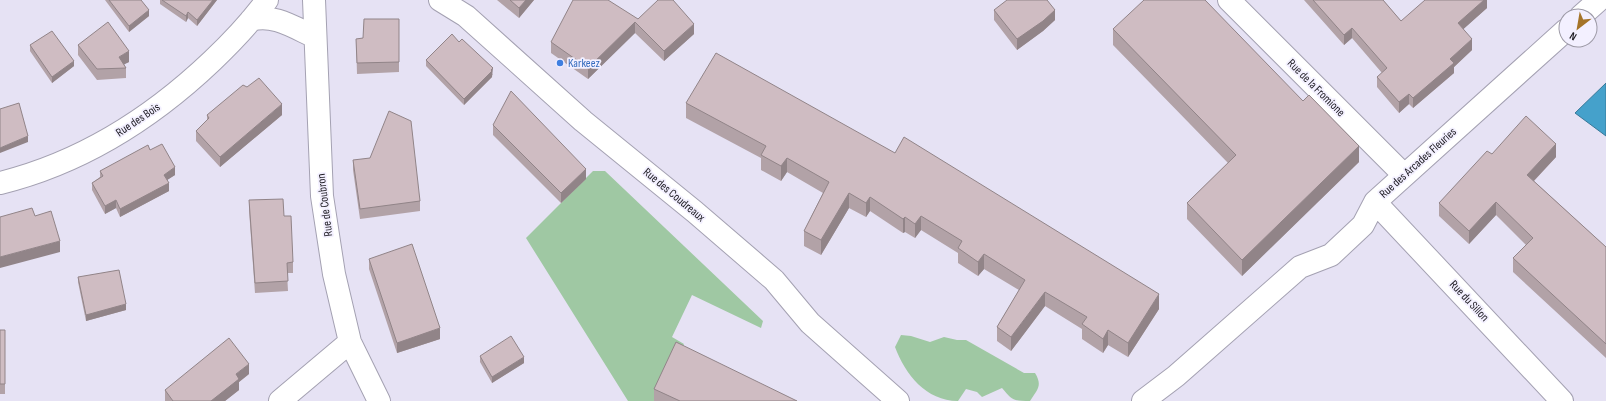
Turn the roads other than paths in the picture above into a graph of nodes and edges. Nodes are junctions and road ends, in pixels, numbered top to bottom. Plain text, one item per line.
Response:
1 (267, 0) edge
2 (314, 0) edge
3 (440, 0) edge
4 (1229, 0) edge
5 (1599, 0) edge
6 (1590, 8) edge
7 (251, 20) junction
8 (315, 37) junction
9 (1558, 37) edge
10 (1404, 175) junction
11 (0, 183) edge
12 (1375, 202) junction
13 (350, 342) junction
14 (280, 401) edge
15 (379, 401) edge
16 (898, 401) edge
17 (1143, 401) edge
18 (1562, 401) edge

1 - 7 street, Rue des Bois
2 - 8 street, Rue de Coubron
3 - 16 street, Rue des Coudreaux
4 - 10 street, Rue de la Fromione
5 - 6 street
7 - 8 street
7 - 11 street, Rue des Bois
8 - 13 street, Rue de Coubron
9 - 10 street, Rue des Arcades Fleuries
10 - 12 street, Rue des Arcades Fleuries
12 - 17 street, Rue des Arcades Fleuries
12 - 18 street, Rue du Sillon
13 - 14 street
13 - 15 street, Rue de Coubron

